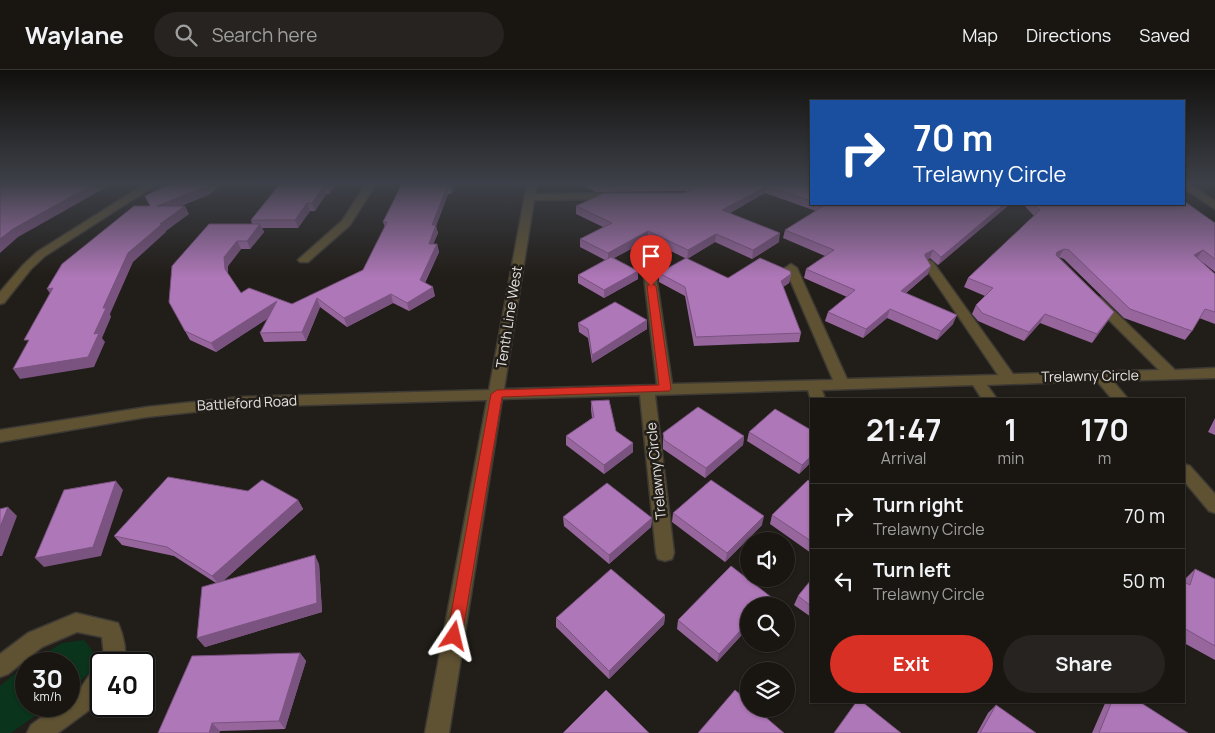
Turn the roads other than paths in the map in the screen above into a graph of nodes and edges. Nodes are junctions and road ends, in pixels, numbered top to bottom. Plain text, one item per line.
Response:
1 (103, 215) edge
2 (351, 215) edge
3 (526, 215) edge
4 (304, 260) dead end
5 (929, 264) edge
6 (649, 268) dead end
7 (791, 268) dead end
8 (1085, 289) edge
9 (0, 300) edge
10 (1215, 373) edge
11 (1171, 374) junction
12 (1100, 376) junction
13 (1008, 378) junction
14 (976, 379) junction
15 (842, 383) junction
16 (813, 384) junction
17 (647, 389) junction
18 (665, 389) junction
19 (497, 394) junction
20 (818, 398) edge
21 (989, 398) edge
22 (1120, 398) edge
23 (0, 436) edge
24 (1185, 471) edge
25 (1215, 506) edge
26 (665, 553) dead end
27 (114, 652) edge
28 (0, 667) edge
29 (90, 694) edge
30 (39, 733) edge
31 (438, 733) edge

1 - 9 street
2 - 4 street
3 - 19 street, Tenth Line West
5 - 13 street
6 - 18 street
7 - 15 street
8 - 11 street, Trelawny Circle
10 - 11 street, Trelawny Circle
11 - 12 street, Trelawny Circle
12 - 13 street, Trelawny Circle
12 - 22 street
13 - 14 street, Trelawny Circle
14 - 15 street, Trelawny Circle
14 - 21 street
15 - 16 street, Trelawny Circle
16 - 18 street, Trelawny Circle
16 - 20 street
17 - 18 street, Trelawny Circle
17 - 19 street, Trelawny Circle
17 - 26 street, Trelawny Circle
19 - 23 street, Battleford Road
19 - 31 street, Tenth Line West
24 - 25 street
27 - 28 street
29 - 30 street

